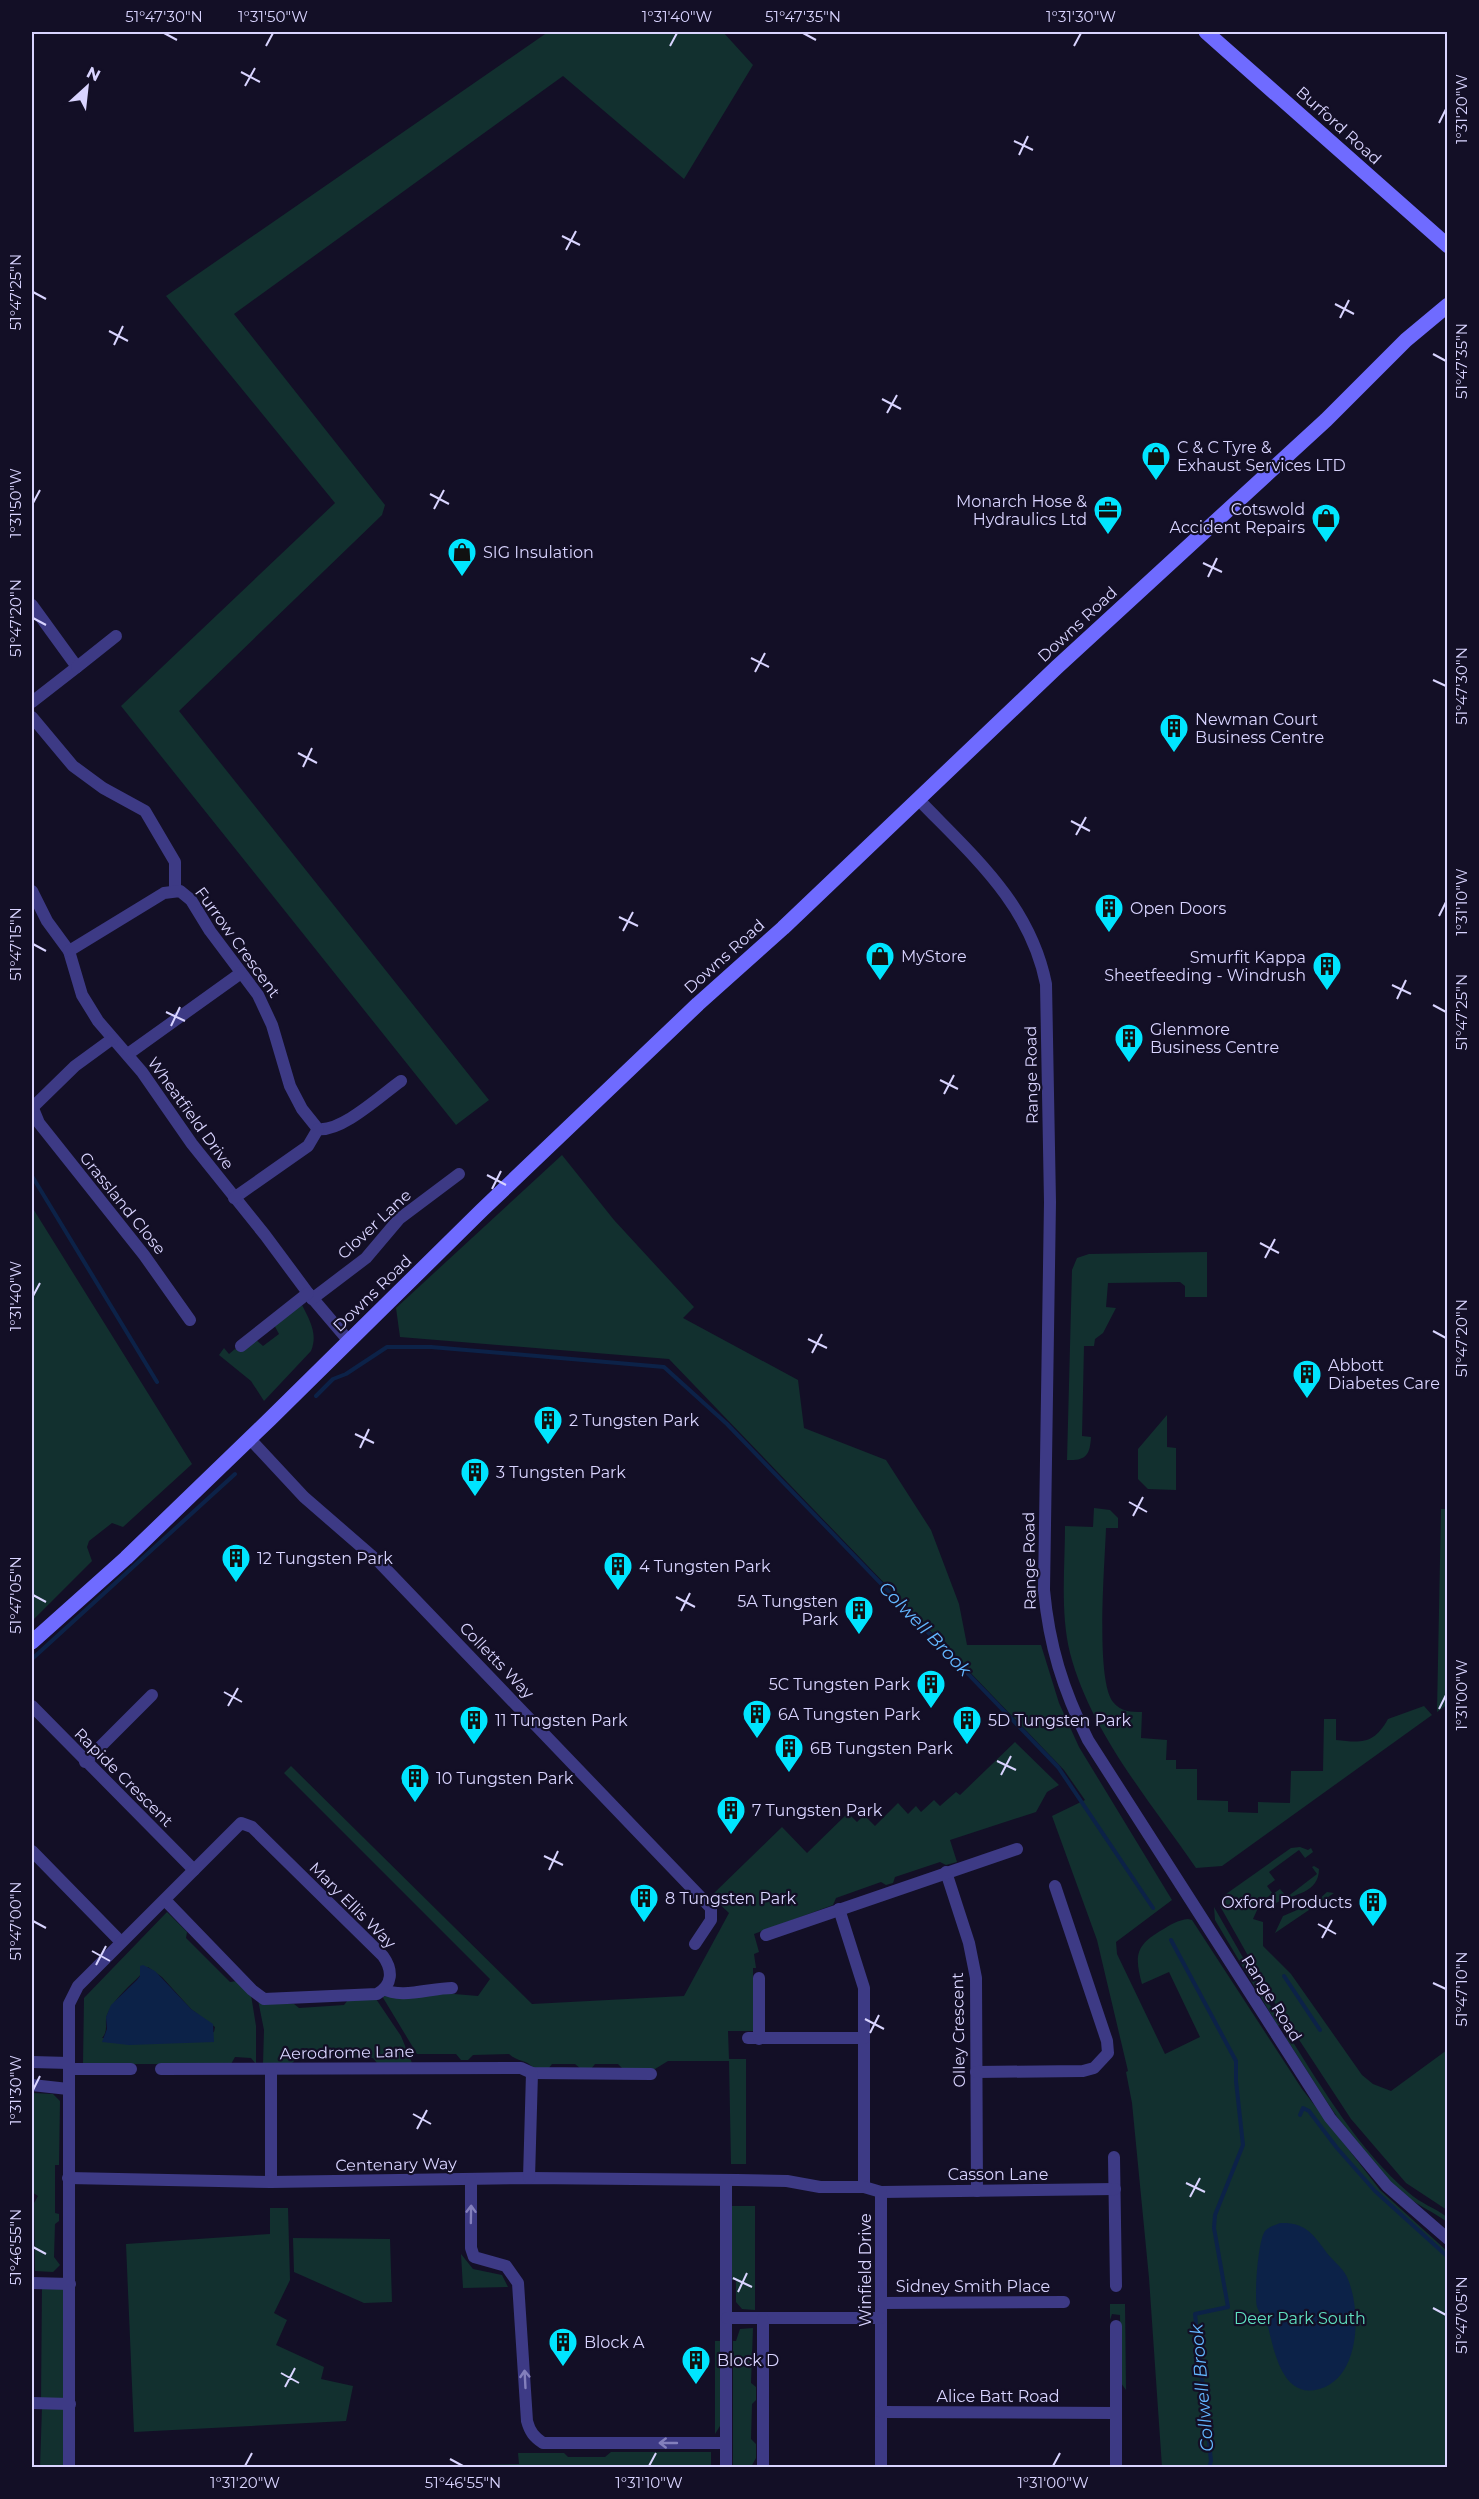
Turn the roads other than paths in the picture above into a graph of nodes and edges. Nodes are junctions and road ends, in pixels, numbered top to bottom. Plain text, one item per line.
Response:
1 (1206, 32) edge
2 (1448, 246) edge
3 (1448, 305) edge
4 (32, 605) edge
5 (116, 636) dead end
6 (76, 667) junction
7 (32, 702) edge
8 (32, 717) edge
9 (919, 800) junction
10 (175, 890) junction
11 (32, 891) edge
12 (69, 951) junction
13 (241, 973) junction
14 (112, 1039) junction
15 (128, 1054) junction
16 (401, 1081) dead end
17 (32, 1107) edge
18 (318, 1129) junction
19 (459, 1174) dead end
20 (234, 1197) junction
21 (310, 1296) junction
22 (190, 1320) dead end
23 (348, 1340) junction
24 (241, 1346) dead end
25 (250, 1439) junction
26 (32, 1642) edge
27 (152, 1695) dead end
28 (32, 1706) edge
29 (85, 1762) junction
30 (1017, 1849) dead end
31 (32, 1851) edge
32 (194, 1870) junction
33 (946, 1872) junction
34 (1055, 1886) dead end
35 (165, 1900) junction
36 (839, 1909) junction
37 (766, 1935) dead end
38 (121, 1942) junction
39 (695, 1944) dead end
40 (759, 1978) dead end
41 (452, 1988) dead end
42 (384, 1989) junction
43 (864, 2038) junction
44 (32, 2062) edge
45 (69, 2066) junction
46 (130, 2069) dead end
47 (161, 2069) dead end
48 (271, 2070) junction
49 (976, 2072) junction
50 (532, 2073) junction
51 (651, 2074) dead end
52 (32, 2085) edge
53 (68, 2089) junction
54 (1114, 2157) dead end
55 (68, 2178) junction
56 (529, 2178) junction
57 (471, 2179) junction
58 (726, 2180) junction
59 (271, 2182) junction
60 (864, 2187) junction
61 (1115, 2189) junction
62 (977, 2191) junction
63 (881, 2192) junction
64 (1448, 2239) edge
65 (32, 2283) edge
66 (69, 2284) junction
67 (1116, 2286) dead end
68 (1064, 2302) dead end
69 (881, 2303) junction
70 (727, 2318) junction
71 (763, 2319) junction
72 (881, 2319) junction
73 (1116, 2326) dead end
74 (32, 2403) edge
75 (70, 2404) junction
76 (881, 2412) junction
77 (1115, 2413) junction
78 (726, 2443) junction
79 (69, 2468) edge
80 (726, 2468) edge
81 (763, 2468) edge
82 (881, 2468) edge
83 (1116, 2468) edge

1 - 2 street, Burford Road
3 - 9 street, Downs Road
4 - 6 street
5 - 6 street
6 - 7 street
8 - 10 street
9 - 23 street, Downs Road
9 - 64 street, Range Road
10 - 12 street, Furrow Crescent
10 - 13 street, Furrow Crescent
11 - 12 street, Wheatfield Drive
12 - 14 street, Wheatfield Drive
13 - 15 street
13 - 18 street, Furrow Crescent
14 - 15 street, Wheatfield Drive
14 - 17 street, Grassland Close
15 - 20 street, Wheatfield Drive
16 - 18 street
17 - 22 street, Grassland Close
18 - 20 street
19 - 21 street, Clover Lane
20 - 21 street, Wheatfield Drive
21 - 23 street, Wheatfield Drive
21 - 24 street, Clover Lane
23 - 25 street, Downs Road
25 - 26 street, Downs Road
25 - 39 street, Colletts Way
27 - 29 street
28 - 29 street, Rapide Crescent
29 - 32 street, Rapide Crescent
30 - 33 street
31 - 38 street
32 - 35 street, Mary Ellis Way
32 - 42 street, Mary Ellis Way
33 - 36 street
33 - 49 street, Olley Crescent
34 - 49 street
35 - 38 street, Mary Ellis Way
35 - 42 street
36 - 37 street
36 - 43 street
38 - 45 street, Mary Ellis Way
40 - 43 street
41 - 42 street
43 - 60 street
44 - 45 street
45 - 46 street
45 - 53 street, Mary Ellis Way
47 - 48 street, Aerodrome Lane
48 - 50 street, Aerodrome Lane
48 - 59 street
49 - 62 street, Olley Crescent
50 - 51 street, Aerodrome Lane
50 - 56 street
52 - 53 street
53 - 55 street, Mary Ellis Way
54 - 61 street
55 - 59 street, Centenary Way
55 - 66 street
56 - 57 street, Centenary Way
56 - 58 street, Centenary Way
57 - 59 street, Centenary Way
78 -> 57 street
58 - 60 street, Winfield Drive
58 - 70 street
60 - 63 street, Winfield Drive
61 - 62 street, Casson Lane
61 - 67 street
62 - 63 street, Casson Lane
63 - 69 street, Winfield Drive
65 - 66 street
66 - 75 street
68 - 69 street, Sidney Smith Place
69 - 72 street, Winfield Drive
70 - 71 street
70 - 78 street
71 - 72 street
71 - 81 street
72 - 76 street, Winfield Drive
73 - 77 street
74 - 75 street
75 - 79 street
76 - 77 street, Alice Batt Road
76 - 82 street, Winfield Drive
77 - 83 street
78 - 80 street

